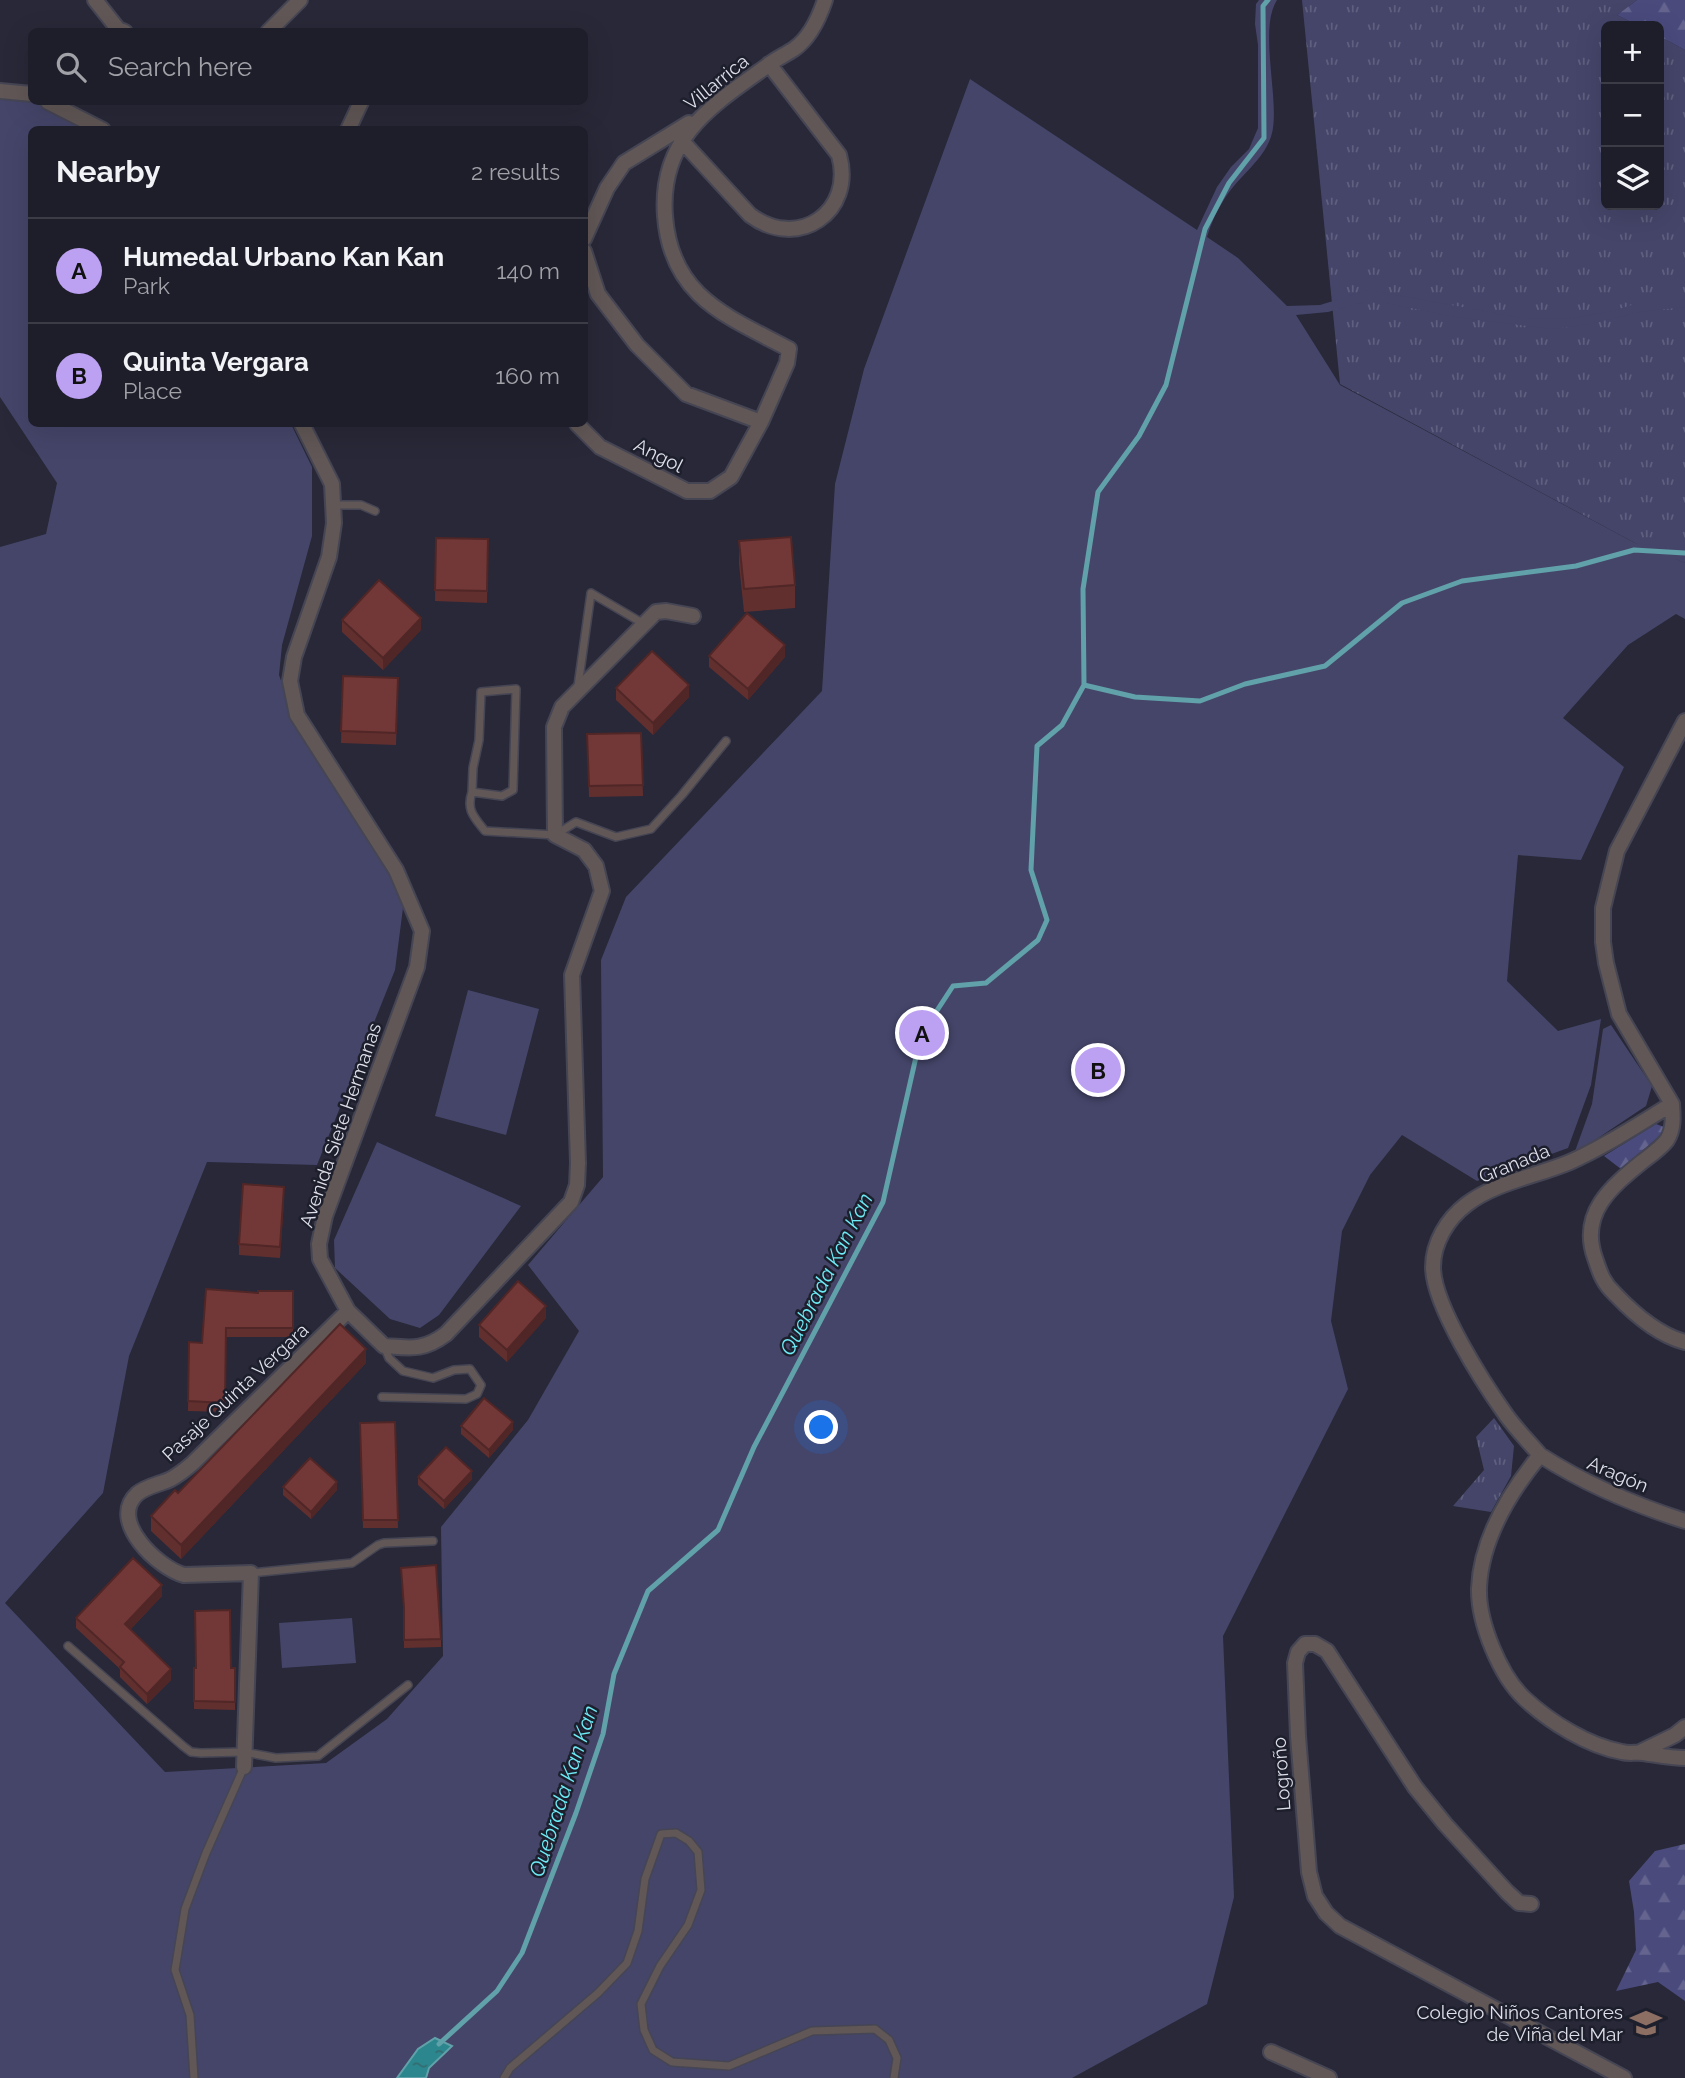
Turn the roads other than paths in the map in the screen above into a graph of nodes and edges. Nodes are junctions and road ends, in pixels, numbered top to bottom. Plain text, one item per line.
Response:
1 (95, 0) edge
2 (300, 0) edge
3 (825, 0) edge
4 (117, 28) edge
5 (272, 28) edge
6 (769, 64) junction
7 (0, 91) edge
8 (28, 94) edge
9 (54, 105) edge
10 (360, 105) edge
11 (706, 113) junction
12 (95, 126) edge
13 (350, 126) edge
14 (681, 140) junction
15 (588, 230) edge
16 (588, 263) edge
17 (761, 422) junction
18 (304, 427) edge
19 (580, 427) edge
20 (731, 477) joint
21 (333, 505) junction
22 (375, 511) dead end
23 (693, 616) dead end
24 (644, 624) junction
25 (578, 691) junction
26 (1685, 721) edge
27 (726, 741) dead end
28 (472, 792) junction
29 (555, 835) junction
30 (1672, 1104) junction
31 (348, 1311) junction
32 (1685, 1342) edge
33 (384, 1346) junction
34 (382, 1397) dead end
35 (1540, 1455) junction
36 (1685, 1521) edge
37 (433, 1541) dead end
38 (251, 1573) junction
39 (68, 1646) dead end
40 (408, 1685) dead end
41 (1685, 1727) edge
42 (244, 1752) junction
43 (1640, 1752) junction
44 (1685, 1758) edge
45 (244, 1767) joint
46 (1531, 1904) dead end
47 (1271, 2052) dead end
48 (194, 2078) edge
49 (504, 2078) edge
50 (894, 2078) edge
51 (1329, 2078) edge
52 (1624, 2078) edge

1 - 4 street
2 - 5 street
3 - 6 street, Villarrica
6 - 11 street, Villarrica
6 - 14 street
7 - 8 street
9 - 12 street
10 - 13 street
11 - 14 street, Villarrica
11 - 15 street
14 - 17 street, Villarrica
16 - 17 street
17 - 20 street, Villarrica
18 - 21 street, Avenida Siete Hermanas
19 - 20 street, Angol
21 - 22 lane
21 - 31 street, Avenida Siete Hermanas
23 - 24 street
24 - 25 street
24 - 25 lane
25 - 29 street
26 - 30 street
27 - 29 lane
28 - 28 lane
28 - 29 lane
29 - 33 street
30 - 32 street
30 - 35 street, Granada
31 - 33 street, Avenida Siete Hermanas
31 - 38 street, Pasaje Quinta Vergara
33 - 34 lane
35 - 36 street, Aragón
35 - 43 street
37 - 38 lane
38 - 42 street
39 - 42 lane
40 - 42 lane
41 - 43 street
42 - 45 street
43 - 44 street
45 - 48 lane
46 - 52 street, Logroño
47 - 51 street
49 - 50 lane

